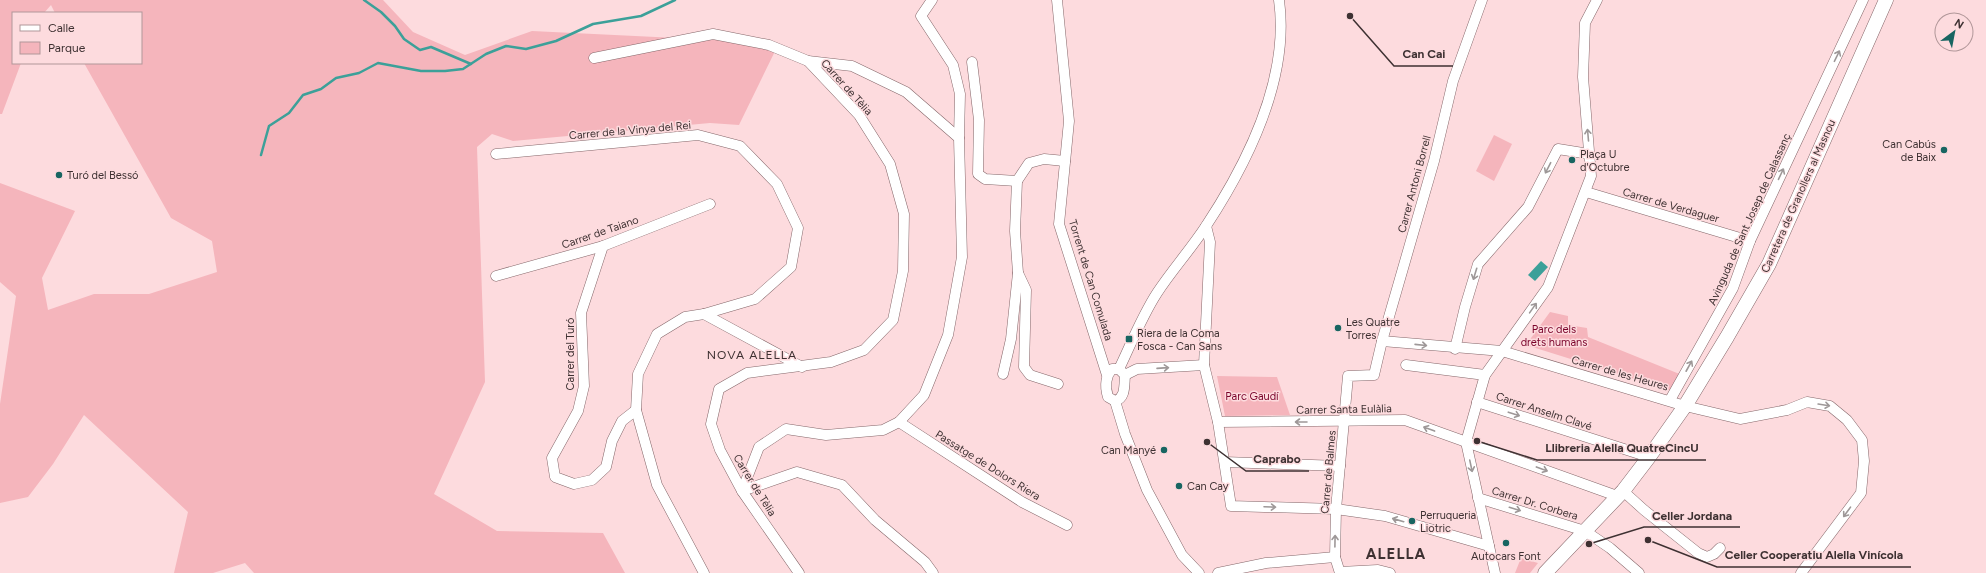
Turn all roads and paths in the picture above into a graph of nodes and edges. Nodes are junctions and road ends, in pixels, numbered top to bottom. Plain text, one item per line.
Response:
1 (932, 0) edge
2 (1057, 0) edge
3 (1279, 0) edge
4 (1482, 0) edge
5 (1597, 0) edge
6 (1863, 0) edge
7 (1886, 0) edge
8 (594, 58) dead end
9 (808, 61) junction
10 (972, 62) dead end
11 (959, 138) junction
12 (496, 154) dead end
13 (1589, 154) junction
14 (1065, 161) junction
15 (1017, 181) junction
16 (1586, 192) junction
17 (710, 204) dead end
18 (1206, 226) junction
19 (1750, 241) junction
20 (603, 246) junction
21 (1018, 273) junction
22 (496, 276) dead end
23 (704, 314) junction
24 (1382, 341) junction
25 (1455, 348) junction
26 (1502, 351) junction
27 (1204, 365) junction
28 (1406, 365) dead end
29 (802, 367) junction
30 (1122, 372) junction
31 (1003, 374) dead end
32 (1107, 375) junction
33 (1374, 375) joint
34 (1485, 375) junction
35 (1058, 384) dead end
36 (1670, 400) junction
37 (1115, 401) junction
38 (1477, 402) junction
39 (1685, 406) junction
40 (636, 410) junction
41 (1344, 421) junction
42 (899, 422) junction
43 (1218, 422) junction
44 (1466, 442) junction
45 (1649, 457) junction
46 (1225, 462) junction
47 (1340, 466) junction
48 (742, 491) junction
49 (1620, 493) junction
50 (1478, 498) junction
51 (1336, 509) junction
52 (1067, 525) dead end
53 (1585, 531) junction
54 (1489, 546) junction
55 (1720, 548) dead end
56 (1335, 557) junction
57 (704, 573) edge
58 (799, 573) edge
59 (933, 573) edge
60 (1199, 573) edge
61 (1218, 573) edge
62 (1340, 573) edge
63 (1390, 573) edge
64 (1495, 573) edge
65 (1545, 573) edge
66 (1640, 573) edge
67 (1801, 573) edge

1 - 11 street
2 - 14 street, Torrent de Can Comulada
3 - 18 street
4 - 24 street, Carrer Antoni Borrell
13 -> 5 street
19 -> 6 street, Avinguda de Sant Josep de Calassanç
7 - 39 main road, Carretera de Granollers al Masnou
8 - 9 street, Carrer de Tèlia
9 - 11 street
9 - 29 street, Carrer de Tèlia
10 - 15 street
11 - 42 street
12 - 23 street, Carrer de la Vinya del Rei
13 - 16 street
13 -> 25 street
14 - 15 street
14 - 32 street, Torrent de Can Comulada
15 - 21 street
16 - 19 street, Carrer de Verdaguer
26 -> 16 street
17 - 20 street, Carrer de Taiano
18 - 27 street
18 - 30 street
36 -> 19 street, Avinguda de Sant Josep de Calassanç
20 - 22 street, Carrer de Taiano
20 - 40 street, Carrer del Turó
21 - 31 street
21 - 35 street
23 - 29 street
23 - 40 street, Carrer de la Vinya del Rei
24 -> 25 street, Carrer de les Heures
24 - 33 street, Carrer Antoni Borrell
25 - 26 street, Carrer de les Heures
26 - 34 street
26 - 36 street, Carrer de les Heures
30 -> 27 street
27 - 43 street
28 - 34 street
29 - 48 street, Carrer de Tèlia
30 - 32 street
30 - 37 street
32 - 37 street, Torrent de Can Comulada
33 - 41 street, Carrer de Balmes
34 - 38 street
36 - 39 street, Carrer de les Heures
37 - 60 street
38 - 44 street
38 -> 45 street, Carrer Anselm Clavé
39 - 45 main road, Carretera de Granollers al Masnou
39 -> 67 street, Carrer de les Heures
40 - 57 street, Carrer de la Vinya del Rei
41 -> 43 street, Carrer Santa Eulàlia
44 -> 41 street, Carrer Santa Eulàlia
41 - 47 street, Carrer de Balmes
42 - 48 street
42 - 52 street, Passatge de Dolors Riera
43 - 46 street
44 -> 49 street, Carrer Santa Eulàlia
44 -> 50 street
45 - 49 main road, Carretera de Granollers al Masnou
46 - 47 street
46 -> 51 street
47 - 51 street, Carrer de Balmes
48 - 58 street, Carrer de Tèlia
48 - 59 street
49 - 53 main road, Carretera de Granollers al Masnou
49 - 55 street
50 -> 53 street, Carrer Dr. Corbera
50 - 54 street
54 -> 51 street
56 -> 51 street, Carrer de Balmes
53 - 65 main road, Carretera de Granollers al Masnou
53 - 66 street
54 - 64 street
56 - 61 street
56 - 62 street, Carrer de Balmes
62 - 63 street

